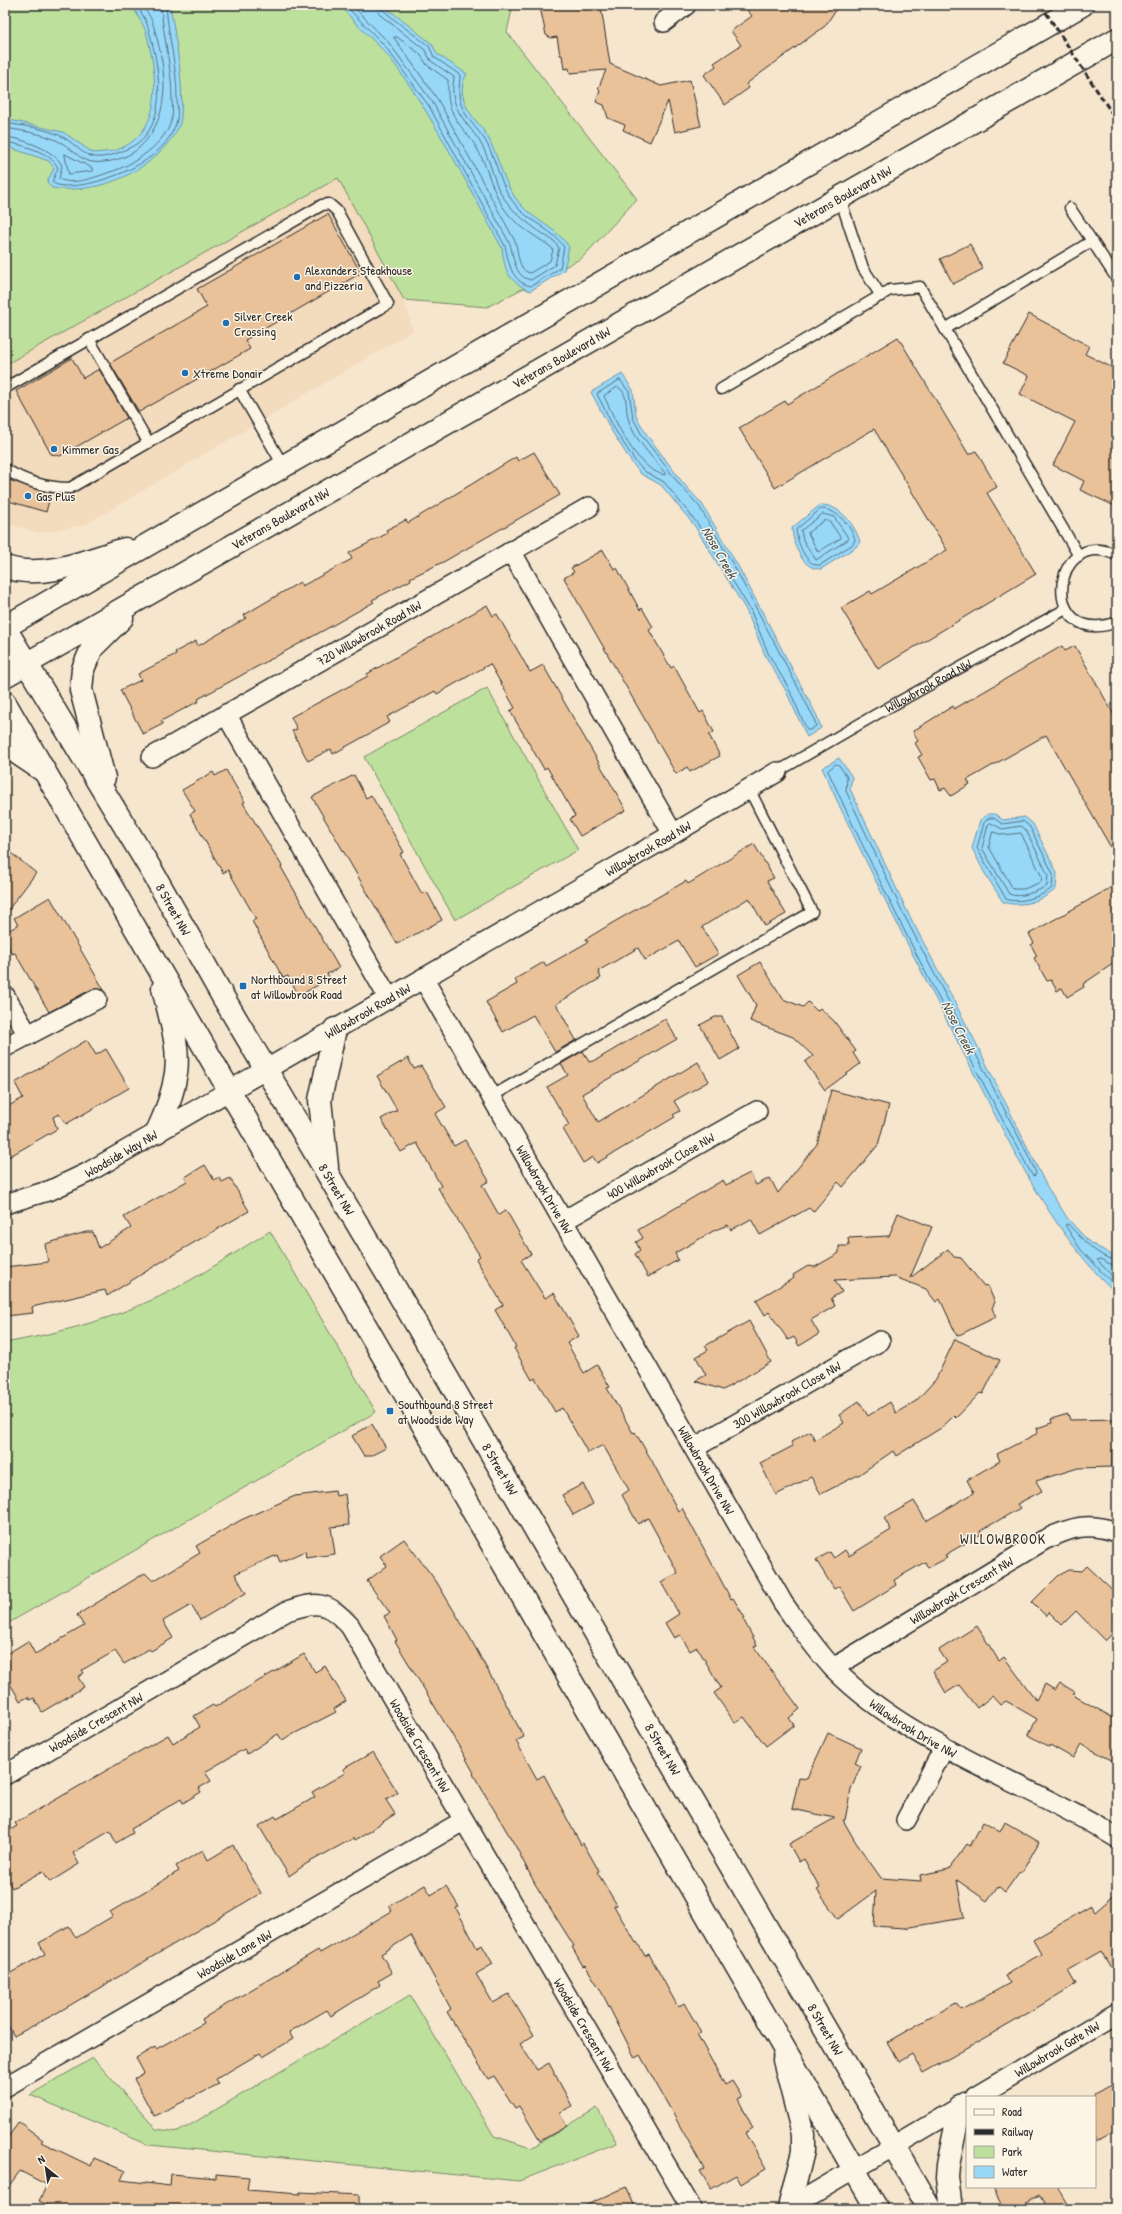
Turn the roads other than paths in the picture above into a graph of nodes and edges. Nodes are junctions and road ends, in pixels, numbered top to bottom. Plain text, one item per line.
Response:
1 (686, 5) edge
2 (1082, 5) edge
3 (664, 22) dead end
4 (1117, 39) edge
5 (840, 198) junction
6 (1070, 208) dead end
7 (1092, 241) junction
8 (1117, 279) edge
9 (881, 296) junction
10 (945, 328) junction
11 (89, 339) junction
12 (5, 388) edge
13 (239, 390) junction
14 (721, 390) dead end
15 (148, 442) junction
16 (284, 466) junction
17 (5, 469) edge
18 (589, 507) dead end
19 (159, 539) junction
20 (511, 551) junction
21 (1117, 555) edge
22 (1079, 556) junction
23 (5, 567) edge
24 (139, 600) junction
25 (1066, 609) junction
26 (1116, 625) edge
27 (5, 627) edge
28 (27, 664) junction
29 (5, 676) edge
30 (5, 703) edge
31 (226, 714) junction
32 (5, 745) edge
33 (152, 757) dead end
34 (45, 772) junction
35 (777, 772) joint
36 (749, 789) junction
37 (110, 801) junction
38 (673, 834) junction
39 (160, 969) junction
40 (423, 978) junction
41 (5, 996) edge
42 (388, 997) junction
43 (97, 999) dead end
44 (335, 1029) junction
45 (28, 1035) junction
46 (5, 1047) edge
47 (266, 1070) junction
48 (230, 1090) junction
49 (492, 1096) junction
50 (757, 1111) dead end
51 (157, 1132) junction
52 (329, 1176) junction
53 (5, 1204) edge
54 (563, 1221) junction
55 (880, 1341) dead end
56 (694, 1448) junction
57 (1117, 1532) edge
58 (833, 1668) junction
59 (944, 1748) junction
60 (5, 1775) edge
61 (906, 1820) dead end
62 (463, 1821) junction
63 (1117, 1838) edge
64 (1117, 2013) edge
65 (778, 2036) junction
66 (5, 2087) edge
67 (978, 2096) edge
68 (966, 2103) edge
69 (966, 2108) edge
70 (894, 2146) junction
71 (855, 2169) junction
72 (692, 2209) edge
73 (788, 2209) edge
74 (877, 2209) edge
75 (930, 2209) edge
76 (951, 2209) edge

1 - 3 street
2 - 16 main road
4 - 5 main road, Veterans Boulevard NW
5 - 9 lane
5 - 24 main road, Veterans Boulevard NW
6 - 7 lane
7 - 8 lane
7 - 10 lane
9 - 10 lane
9 - 14 lane
10 - 22 lane
11 - 12 lane
11 - 13 lane
11 - 15 lane
13 - 15 lane
13 - 16 lane
15 - 17 lane
16 - 19 main road
18 - 20 street, 720 Willowbrook Road NW
19 - 23 main road
19 - 27 main road
20 - 31 street, 720 Willowbrook Road NW
20 - 38 street
21 - 22 lane
22 - 25 lane
24 - 28 main road, Veterans Boulevard NW
24 - 37 main road
25 - 26 lane
25 - 35 lane, Willowbrook Road NW
27 - 28 main road, 8 Street NW
28 - 29 main road, Veterans Boulevard NW
28 - 37 main road, 8 Street NW
30 - 34 main road
31 - 33 street, 720 Willowbrook Road NW
31 - 42 street
32 - 34 main road
34 - 39 main road
35 - 36 street, Willowbrook Road NW
36 - 38 street, Willowbrook Road NW
36 - 49 lane
37 - 47 main road, 8 Street NW
38 - 40 street, Willowbrook Road NW
39 - 48 main road
39 - 51 main road
40 - 42 street, Willowbrook Road NW
40 - 49 street, Willowbrook Drive NW
41 - 45 street
42 - 44 street, Willowbrook Road NW
43 - 45 street
44 - 47 street, Willowbrook Road NW
44 - 52 main road
45 - 46 street
47 - 48 street, Willowbrook Road NW
47 - 52 main road, 8 Street NW
48 - 51 street, Woodside Way NW
48 - 65 main road
49 - 54 street, Willowbrook Drive NW
50 - 54 street, 400 Willowbrook Close NW
51 - 53 street, Woodside Way NW
52 - 70 main road, 8 Street NW
54 - 56 street, Willowbrook Drive NW
55 - 56 street, 300 Willowbrook Close NW
56 - 58 street, Willowbrook Drive NW
57 - 58 street, Willowbrook Crescent NW
58 - 59 street, Willowbrook Drive NW
59 - 61 street
59 - 63 street, Willowbrook Drive NW
60 - 62 street, Woodside Crescent NW
62 - 66 street, Woodside Lane NW
62 - 72 street, Woodside Crescent NW
64 - 67 street, Willowbrook Gate NW
65 - 71 main road
65 - 73 main road
68 - 70 street, Willowbrook Gate NW
69 - 76 main road
70 - 71 street, Willowbrook Gate NW
70 - 75 main road, 8 Street NW
71 - 73 street, Willowbrook Gate NW
71 - 74 main road

